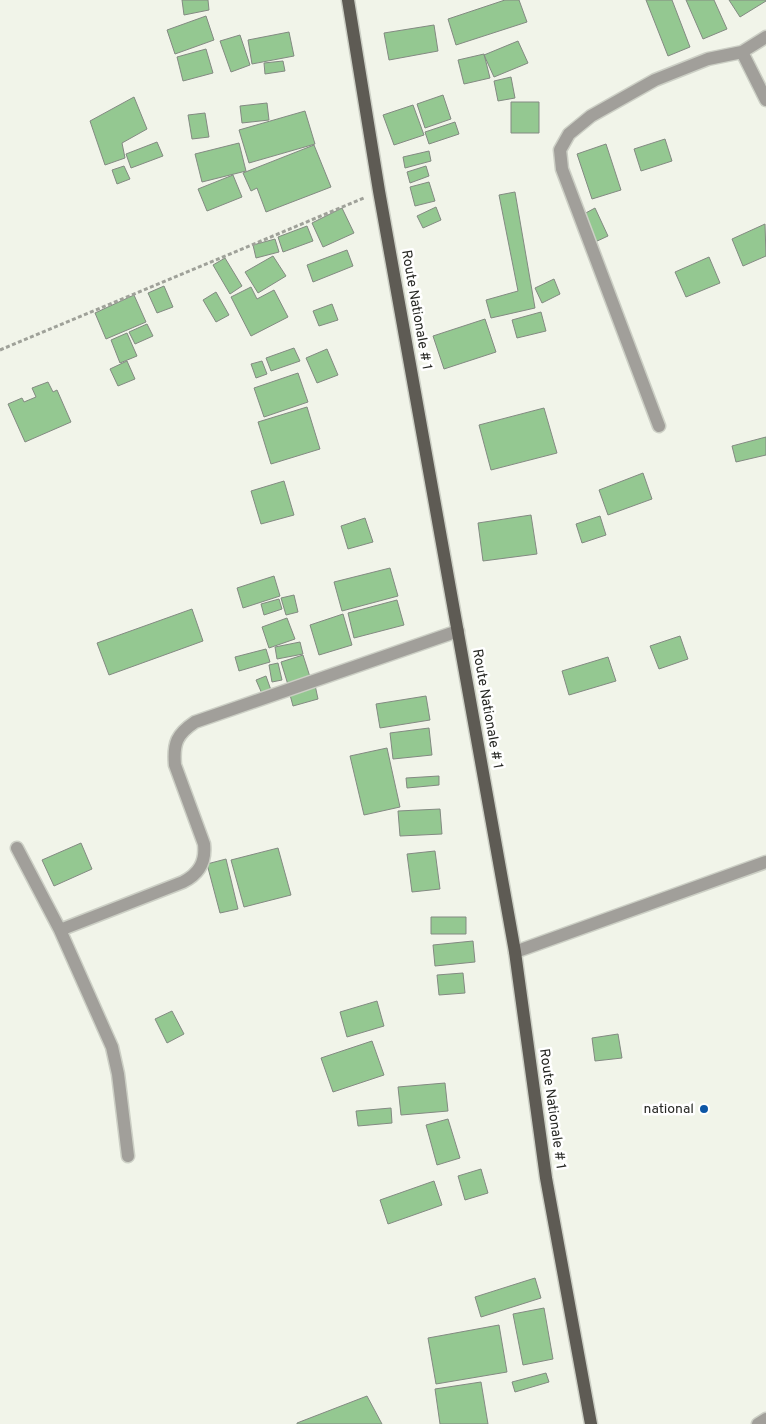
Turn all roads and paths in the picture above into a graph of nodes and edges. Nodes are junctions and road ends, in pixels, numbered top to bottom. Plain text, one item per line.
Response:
1 (348, 0) edge
2 (766, 37) edge
3 (742, 52) junction
4 (766, 100) edge
5 (379, 191) junction
6 (0, 350) edge
7 (659, 426) dead end
8 (458, 631) junction
9 (17, 848) dead end
10 (766, 862) edge
11 (60, 930) junction
12 (515, 952) junction
13 (128, 1156) dead end
14 (766, 1418) edge
15 (591, 1424) edge
16 (758, 1424) edge

1 - 5 main road, Route Nationale # 1
2 - 3 street
3 - 4 street
3 - 7 street
5 - 6 path
5 - 8 main road, Route Nationale # 1
8 - 11 street
8 - 12 main road, Route Nationale # 1
9 - 11 street
10 - 12 street
11 - 13 street
12 - 15 main road, Route Nationale # 1
14 - 16 street

